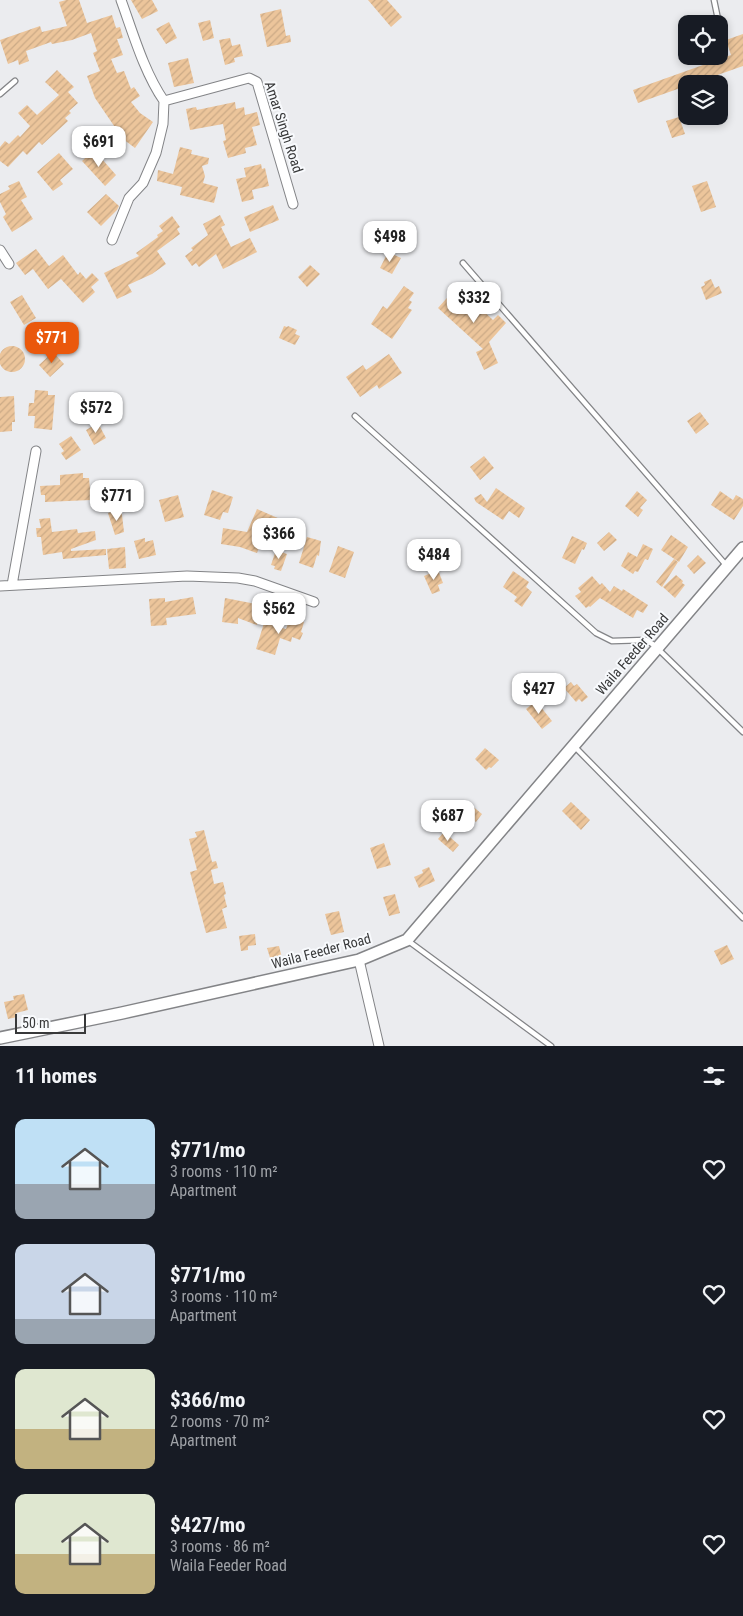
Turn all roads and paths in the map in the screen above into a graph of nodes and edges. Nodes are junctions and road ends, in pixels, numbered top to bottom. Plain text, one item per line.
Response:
1 (121, 0) edge
2 (714, 0) edge
3 (717, 15) edge
4 (15, 81) dead end
5 (0, 94) edge
6 (164, 101) junction
7 (293, 204) dead end
8 (112, 240) dead end
9 (0, 250) edge
10 (463, 263) dead end
11 (9, 264) dead end
12 (355, 416) dead end
13 (36, 451) dead end
14 (743, 548) edge
15 (727, 567) junction
16 (12, 585) junction
17 (0, 586) edge
18 (314, 602) dead end
19 (658, 648) junction
20 (743, 732) edge
21 (573, 746) junction
22 (743, 918) edge
23 (407, 940) junction
24 (359, 960) junction
25 (0, 1038) edge
26 (379, 1046) edge
27 (551, 1046) edge

1 - 6 street
2 - 3 lane
4 - 5 lane
6 - 7 street, Amar Singh Road
6 - 8 street
9 - 11 street
10 - 15 lane
12 - 19 lane
13 - 16 street
14 - 15 street, Waila Feeder Road
15 - 19 street, Waila Feeder Road
16 - 17 street
16 - 18 street
19 - 20 lane
19 - 21 street, Waila Feeder Road
21 - 22 lane
21 - 23 street, Waila Feeder Road
23 - 24 street, Waila Feeder Road
23 - 27 lane
24 - 25 street, Waila Feeder Road
24 - 26 street

